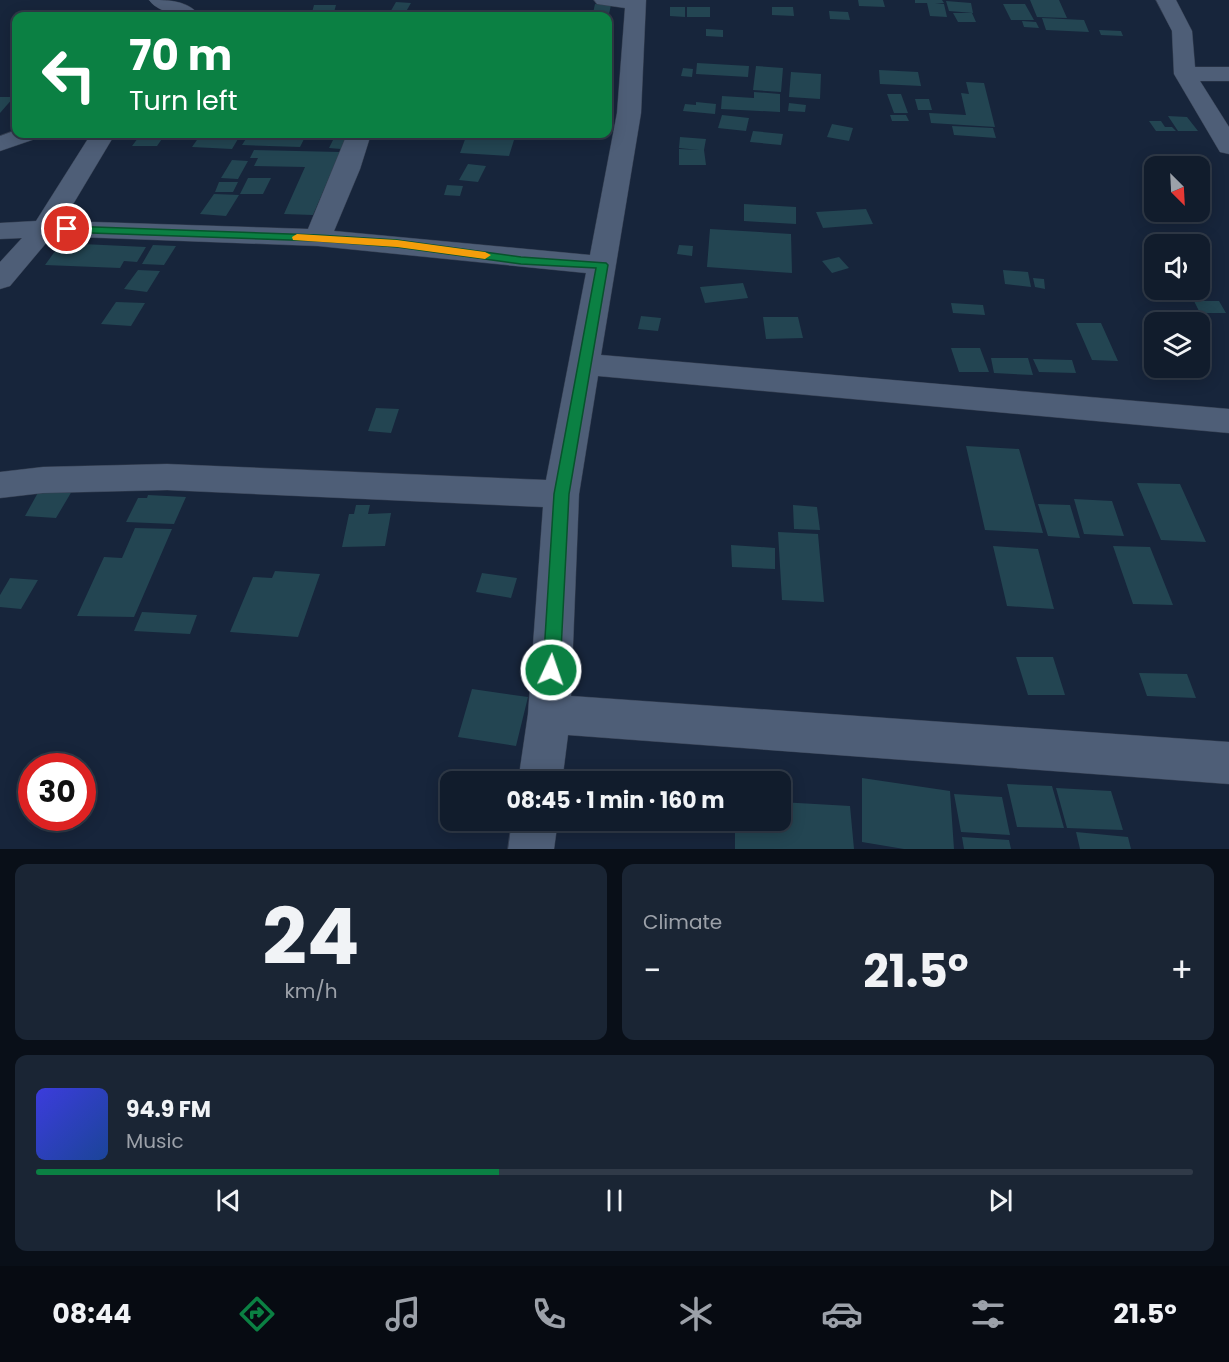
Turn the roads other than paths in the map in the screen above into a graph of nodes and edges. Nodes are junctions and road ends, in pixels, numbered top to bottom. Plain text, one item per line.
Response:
1 (159, 0) edge
2 (604, 0) edge
3 (1166, 0) edge
4 (636, 1) edge
5 (182, 10) edge
6 (1185, 74) junction
7 (1229, 74) edge
8 (618, 112) edge
9 (16, 138) edge
10 (101, 138) edge
11 (357, 138) edge
12 (0, 144) edge
13 (1229, 147) edge
14 (45, 228) junction
15 (0, 231) edge
16 (318, 238) junction
17 (602, 265) junction
18 (0, 280) edge
19 (584, 364) junction
20 (1229, 421) edge
21 (0, 485) edge
22 (561, 494) junction
23 (549, 714) junction
24 (1229, 764) edge
25 (541, 771) edge
26 (533, 831) edge
27 (531, 849) edge

1 - 5 street
2 - 4 street
3 - 6 street
4 - 8 street
6 - 7 street
6 - 13 street
8 - 17 street
9 - 12 street
10 - 14 street
11 - 16 street
14 - 15 street
14 - 16 street
14 - 18 street
16 - 17 street
17 - 19 street
19 - 20 street
19 - 22 street
21 - 22 street
22 - 23 street
23 - 24 street
23 - 25 street
26 - 27 street

